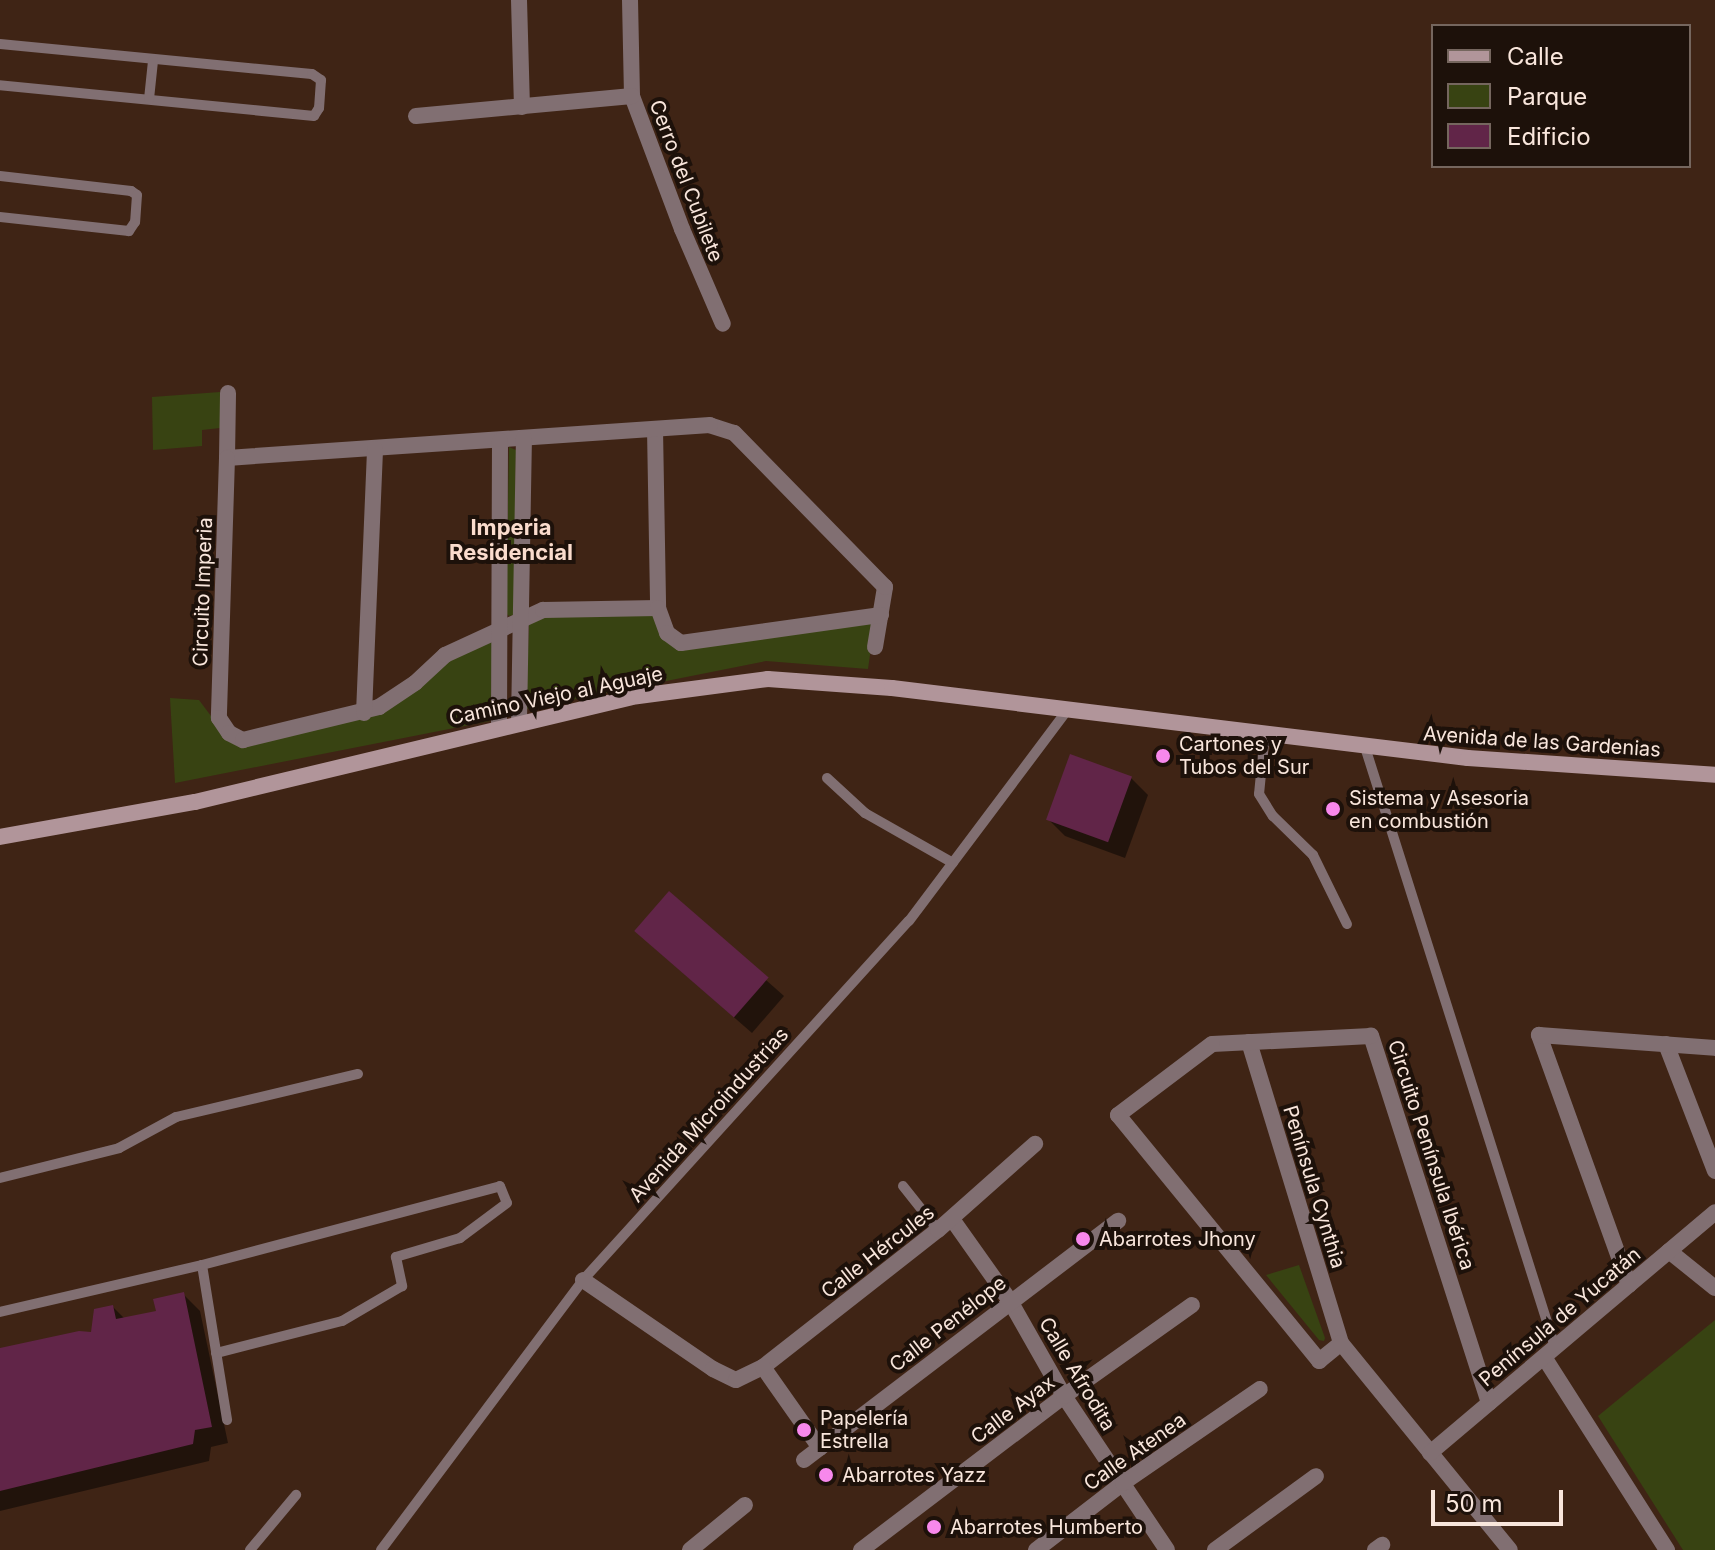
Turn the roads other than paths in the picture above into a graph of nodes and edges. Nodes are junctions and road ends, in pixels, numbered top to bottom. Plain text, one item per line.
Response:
1 (519, 0) edge
2 (630, 0) edge
3 (0, 44) edge
4 (153, 60) junction
5 (0, 85) edge
6 (632, 96) junction
7 (149, 99) junction
8 (522, 107) junction
9 (416, 116) dead end
10 (0, 176) edge
11 (0, 217) edge
12 (723, 324) dead end
13 (228, 393) dead end
14 (655, 429) junction
15 (524, 438) junction
16 (500, 441) junction
17 (375, 449) junction
18 (227, 458) junction
19 (658, 608) junction
20 (881, 615) junction
21 (522, 618) junction
22 (498, 632) junction
23 (875, 647) dead end
24 (1068, 709) junction
25 (364, 713) junction
26 (519, 722) junction
27 (499, 727) junction
28 (1265, 733) junction
29 (1365, 747) junction
30 (1715, 775) edge
31 (827, 778) dead end
32 (0, 837) edge
33 (953, 863) junction
34 (1347, 924) dead end
35 (1249, 1042) junction
36 (1666, 1044) junction
37 (1715, 1048) edge
38 (358, 1074) dead end
39 (1035, 1144) dead end
40 (1715, 1171) edge
41 (0, 1178) edge
42 (903, 1186) dead end
43 (1715, 1212) edge
44 (1118, 1221) dead end
45 (945, 1225) junction
46 (1669, 1251) junction
47 (202, 1265) junction
48 (583, 1280) junction
49 (1629, 1285) junction
50 (1715, 1288) edge
51 (1010, 1301) junction
52 (1192, 1305) dead end
53 (0, 1312) edge
54 (1341, 1343) junction
55 (1550, 1352) junction
56 (216, 1353) junction
57 (763, 1367) junction
58 (1260, 1389) dead end
59 (1064, 1396) junction
60 (1489, 1403) junction
61 (227, 1420) dead end
62 (820, 1448) junction
63 (1430, 1453) junction
64 (804, 1460) dead end
65 (1316, 1476) dead end
66 (1123, 1483) junction
67 (296, 1495) dead end
68 (745, 1505) dead end
69 (866, 1546) edge
70 (250, 1550) edge
71 (381, 1550) edge
72 (690, 1550) edge
73 (1036, 1550) edge
74 (1167, 1550) edge
75 (1215, 1550) edge
76 (1510, 1550) edge
77 (1667, 1550) edge

1 - 8 street
2 - 6 street, Cerro del Cubilete
3 - 4 lane
4 - 7 lane
4 - 7 lane
5 - 7 lane
6 - 8 street
6 - 12 street, Cerro del Cubilete
8 - 9 street
10 - 11 lane
13 - 18 street
14 - 15 street
14 - 19 street
14 - 20 street
15 - 16 street
15 - 21 street
16 - 17 street
16 - 22 street
17 - 18 street
17 - 25 street
18 - 25 street, Circuito Imperia
19 - 20 street
19 - 21 street, Circuito Imperia
20 - 23 street
21 - 22 street, Circuito Imperia
21 - 26 street
22 - 25 street, Circuito Imperia
22 - 27 street
24 - 26 street, Camino Viejo al Aguaje
24 - 28 street, Camino Viejo al Aguaje
24 - 33 lane, Avenida Microindustrias
26 - 27 street, Camino Viejo al Aguaje
27 - 32 street, Camino Viejo al Aguaje
28 - 29 street, Camino Viejo al Aguaje
28 - 34 lane
29 - 30 street, Avenida de las Gardenias
29 - 55 lane
31 - 33 lane
33 - 48 lane, Avenida Microindustrias
35 - 54 street, Península Cynthia
35 - 54 street, Circuito Península Ibérica
35 - 60 street, Circuito Península Ibérica
36 - 37 street
36 - 40 street
36 - 49 street
38 - 41 lane
39 - 45 street, Calle Hércules
42 - 45 lane
43 - 46 street, Península de Yucatán
44 - 51 street, Calle Penélope
45 - 51 street, Calle Afrodita
45 - 57 street, Calle Hércules
46 - 49 street, Península de Yucatán
46 - 50 street
47 - 53 lane
47 - 56 lane
47 - 56 lane
48 - 57 street, Calle Hércules
48 - 71 lane, Avenida Microindustrias
49 - 55 street, Península de Yucatán
51 - 59 street, Calle Afrodita
51 - 62 street, Calle Penélope
52 - 59 street, Calle Ayax
54 - 63 street
55 - 60 street, Península de Yucatán
55 - 77 street
56 - 61 lane
57 - 62 street
58 - 66 street, Calle Atenea
59 - 66 street, Calle Afrodita
59 - 69 street, Calle Ayax
60 - 63 street, Península de Yucatán
62 - 64 street, Calle Penélope
63 - 76 street
65 - 75 street
66 - 73 street, Calle Atenea
66 - 74 street, Calle Afrodita
67 - 70 lane
68 - 72 street

